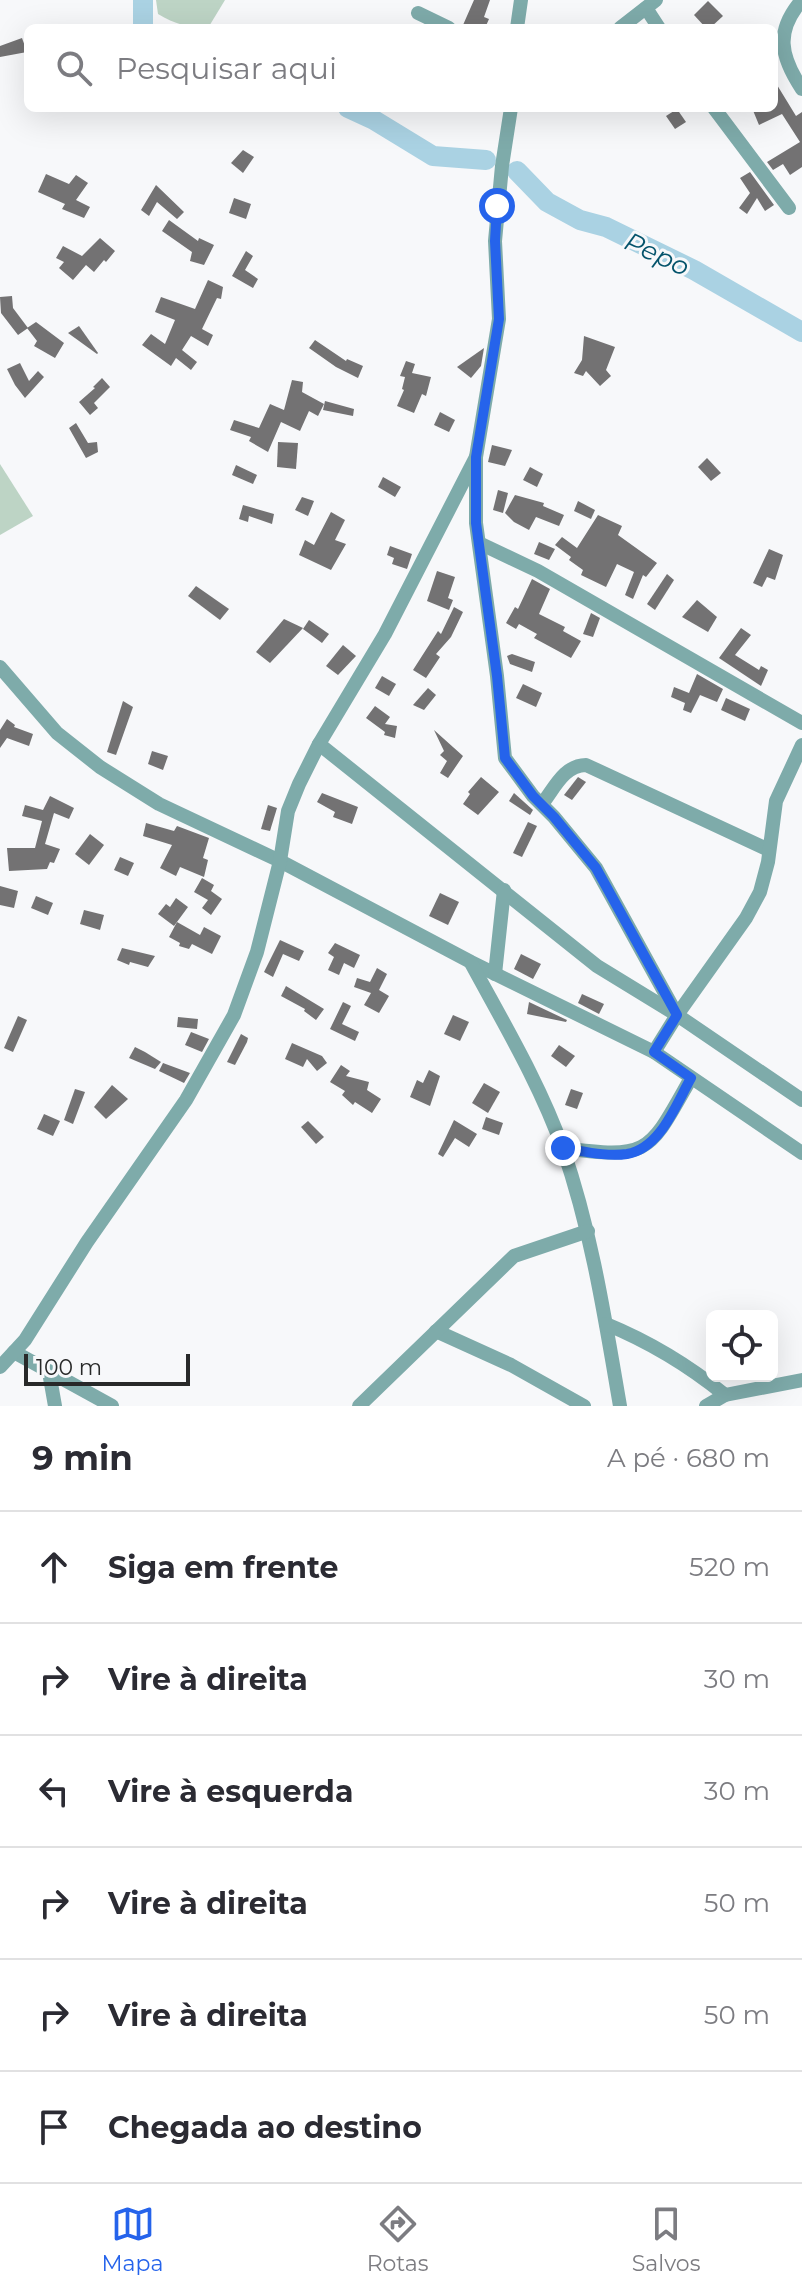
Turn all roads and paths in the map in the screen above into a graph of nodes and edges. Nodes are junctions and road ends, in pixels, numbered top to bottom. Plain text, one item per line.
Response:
1 (521, 0) edge
2 (802, 0) edge
3 (651, 4) edge
4 (418, 13) dead end
5 (441, 24) edge
6 (518, 24) edge
7 (625, 24) edge
8 (658, 24) edge
9 (802, 89) edge
10 (511, 112) edge
11 (717, 112) edge
12 (789, 208) dead end
13 (476, 457) junction
14 (479, 543) junction
15 (0, 667) edge
16 (802, 723) edge
17 (319, 744) junction
18 (802, 745) edge
19 (542, 804) junction
20 (769, 850) junction
21 (280, 861) junction
22 (504, 890) junction
23 (471, 962) junction
24 (495, 974) junction
25 (677, 1015) junction
26 (654, 1052) junction
27 (691, 1078) junction
28 (802, 1100) edge
29 (563, 1148) junction
30 (802, 1153) edge
31 (588, 1231) junction
32 (606, 1324) junction
33 (436, 1331) junction
34 (14, 1352) junction
35 (1, 1365) edge
36 (49, 1372) junction
37 (802, 1380) edge
38 (725, 1395) junction
39 (55, 1406) edge
40 (112, 1406) edge
41 (359, 1406) edge
42 (584, 1406) edge
43 (620, 1406) edge
44 (706, 1406) edge

1 - 6 street
2 - 9 street
3 - 7 street
3 - 8 street
4 - 5 street
10 - 13 street
11 - 12 street
13 - 14 street
13 - 17 street
14 - 16 street
14 - 19 street
15 - 21 street
17 - 21 street
17 - 22 street
18 - 20 street
19 - 20 street
19 - 25 street
20 - 25 street
21 - 23 street
21 - 34 street
22 - 24 street
22 - 25 street
23 - 24 street
23 - 29 street
24 - 26 street
25 - 26 street
25 - 28 street
26 - 27 street
27 - 29 street
27 - 30 street
29 - 31 street
31 - 32 street
31 - 33 street
32 - 38 street
32 - 43 street
33 - 41 street
33 - 42 street
34 - 35 street
34 - 36 street
36 - 39 street
36 - 40 street
37 - 38 street
38 - 44 street

